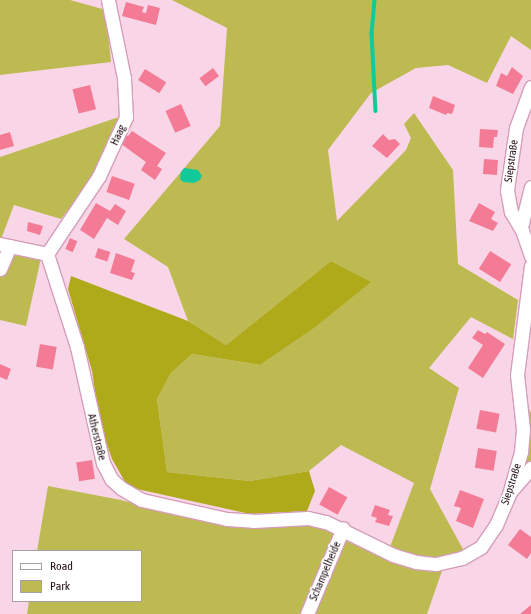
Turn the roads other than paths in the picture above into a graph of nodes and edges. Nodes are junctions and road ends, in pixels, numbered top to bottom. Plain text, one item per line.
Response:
1 (108, 0) edge
2 (531, 86) edge
3 (531, 187) edge
4 (519, 225) junction
5 (5, 245) edge
6 (47, 254) junction
7 (531, 256) edge
8 (531, 266) edge
9 (0, 269) edge
10 (531, 468) edge
11 (508, 494) junction
12 (343, 528) junction
13 (307, 614) edge

1 - 6 street, Haag
2 - 4 street, Siepstraße
3 - 4 street
4 - 7 street, Siepstraße
5 - 6 street
5 - 9 street
6 - 12 street, Atherstraße
8 - 11 street, Siepstraße
10 - 11 street
11 - 12 street, Siepstraße
12 - 13 street, Schampelheide

